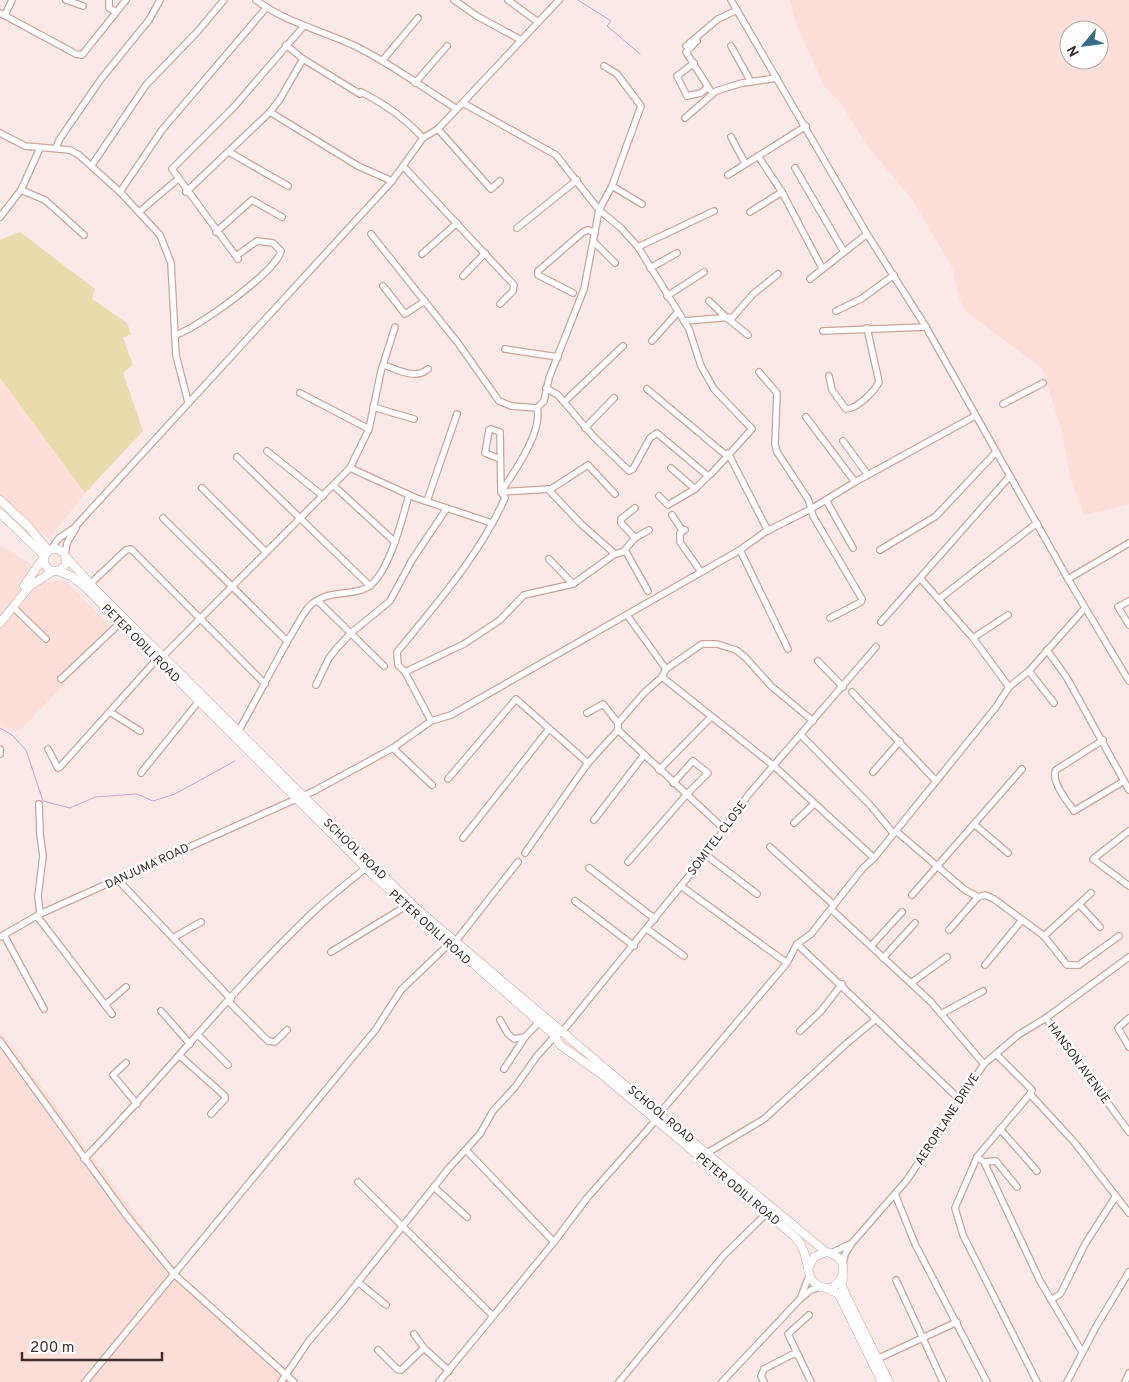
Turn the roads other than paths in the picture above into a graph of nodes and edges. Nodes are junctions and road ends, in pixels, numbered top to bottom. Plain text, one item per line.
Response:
1 (12, 0) edge
2 (66, 0) edge
3 (109, 0) edge
4 (126, 0) edge
5 (160, 0) edge
6 (224, 0) edge
7 (454, 0) edge
8 (508, 0) edge
9 (559, 0) edge
10 (732, 0) edge
11 (262, 3) edge
12 (83, 6) dead end
13 (737, 10) junction
14 (116, 12) junction
15 (3, 14) edge
16 (418, 18) dead end
17 (538, 22) junction
18 (303, 26) junction
19 (521, 40) junction
20 (697, 41) dead end
21 (286, 45) junction
22 (447, 46) dead end
23 (686, 46) dead end
24 (731, 46) dead end
25 (302, 59) junction
26 (382, 61) junction
27 (694, 63) junction
28 (604, 66) dead end
29 (777, 78) junction
30 (751, 82) junction
31 (415, 83) junction
32 (708, 87) junction
33 (712, 93) junction
34 (462, 103) junction
35 (457, 109) junction
36 (270, 112) junction
37 (685, 118) dead end
38 (806, 126) junction
39 (438, 130) junction
40 (0, 133) edge
41 (730, 137) dead end
42 (423, 138) junction
43 (40, 148) junction
44 (56, 148) junction
45 (229, 152) junction
46 (758, 156) junction
47 (745, 163) junction
48 (92, 165) junction
49 (404, 167) junction
50 (795, 168) dead end
51 (728, 175) dead end
52 (178, 180) junction
53 (577, 180) junction
54 (392, 181) junction
55 (500, 181) dead end
56 (288, 186) dead end
57 (612, 186) junction
58 (21, 190) junction
59 (120, 192) junction
60 (186, 192) junction
61 (782, 192) junction
62 (642, 204) dead end
63 (599, 210) junction
64 (714, 211) dead end
65 (139, 212) junction
66 (750, 212) dead end
67 (0, 217) edge
68 (282, 217) dead end
69 (456, 223) junction
70 (517, 228) dead end
71 (216, 232) junction
72 (595, 233) junction
73 (371, 234) dead end
74 (867, 234) junction
75 (84, 235) dead end
76 (594, 242) junction
77 (638, 248) junction
78 (844, 252) junction
79 (485, 253) junction
80 (676, 253) dead end
81 (422, 254) dead end
82 (616, 263) dead end
83 (650, 268) junction
84 (822, 268) junction
85 (704, 272) dead end
86 (778, 274) dead end
87 (894, 275) junction
88 (462, 276) dead end
89 (810, 279) dead end
90 (383, 286) dead end
91 (573, 293) dead end
92 (666, 296) junction
93 (425, 301) junction
94 (709, 301) dead end
95 (500, 304) dead end
96 (836, 311) dead end
97 (677, 313) junction
98 (726, 318) junction
99 (684, 321) junction
100 (926, 326) junction
101 (396, 327) dead end
102 (867, 328) junction
103 (823, 331) dead end
104 (175, 335) junction
105 (748, 335) dead end
106 (652, 341) dead end
107 (623, 346) dead end
108 (505, 349) dead end
109 (558, 357) junction
110 (384, 365) junction
111 (428, 369) dead end
112 (759, 372) dead end
113 (829, 376) dead end
114 (1043, 383) dead end
115 (546, 388) junction
116 (647, 389) dead end
117 (300, 393) dead end
118 (614, 398) dead end
119 (188, 402) junction
120 (564, 402) junction
121 (1003, 404) dead end
122 (373, 407) junction
123 (537, 408) junction
124 (457, 414) dead end
125 (975, 416) junction
126 (806, 417) dead end
127 (414, 419) dead end
128 (585, 428) junction
129 (369, 429) junction
130 (843, 441) dead end
131 (267, 451) dead end
132 (996, 452) junction
133 (727, 455) junction
134 (237, 457) dead end
135 (500, 459) junction
136 (350, 468) junction
137 (671, 468) dead end
138 (868, 475) junction
139 (708, 476) junction
140 (1010, 476) junction
141 (855, 482) junction
142 (333, 485) junction
143 (202, 488) dead end
144 (548, 489) junction
145 (695, 489) junction
146 (501, 492) junction
147 (615, 494) dead end
148 (409, 495) junction
149 (323, 496) junction
150 (659, 496) dead end
151 (0, 500) edge
152 (826, 500) junction
153 (427, 501) junction
154 (447, 508) junction
155 (635, 508) dead end
156 (811, 509) junction
157 (0, 513) edge
158 (672, 515) dead end
159 (163, 518) dead end
160 (300, 518) junction
161 (78, 522) junction
162 (492, 523) junction
163 (1037, 524) junction
164 (648, 530) dead end
165 (768, 531) junction
166 (635, 538) junction
167 (395, 542) junction
168 (1129, 543) edge
169 (853, 548) dead end
170 (625, 550) junction
171 (740, 550) junction
172 (880, 550) dead end
173 (266, 552) junction
174 (47, 553) junction
175 (614, 554) junction
176 (65, 556) junction
177 (549, 559) dead end
178 (55, 571) junction
179 (701, 572) junction
180 (920, 578) junction
181 (1068, 580) junction
182 (90, 584) junction
183 (573, 584) junction
184 (232, 585) junction
185 (370, 586) junction
186 (648, 591) dead end
187 (938, 599) junction
188 (318, 601) junction
189 (1129, 601) edge
190 (13, 607) junction
191 (1086, 608) junction
192 (0, 615) edge
193 (1008, 615) dead end
194 (628, 616) junction
195 (199, 618) junction
196 (830, 618) dead end
197 (881, 622) dead end
198 (0, 623) edge
199 (120, 623) junction
200 (1129, 625) edge
201 (351, 633) junction
202 (973, 638) junction
203 (46, 639) dead end
204 (287, 641) junction
205 (876, 647) dead end
206 (788, 649) dead end
207 (1047, 650) junction
208 (159, 659) junction
209 (818, 661) dead end
210 (384, 666) dead end
211 (666, 669) junction
212 (1028, 671) junction
213 (405, 672) junction
214 (662, 678) junction
215 (61, 679) dead end
216 (1129, 681) edge
217 (265, 684) junction
218 (316, 685) dead end
219 (843, 687) junction
220 (1009, 687) junction
221 (852, 692) dead end
222 (199, 701) junction
223 (1054, 703) dead end
224 (110, 712) junction
225 (587, 713) dead end
226 (711, 717) junction
227 (431, 721) junction
228 (813, 721) junction
229 (618, 726) junction
230 (549, 729) junction
231 (140, 731) dead end
232 (238, 732) junction
233 (801, 735) junction
234 (1103, 740) junction
235 (900, 741) junction
236 (393, 748) junction
237 (48, 749) dead end
238 (0, 750) edge
239 (0, 754) edge
240 (644, 756) junction
241 (588, 763) junction
242 (774, 766) junction
243 (1022, 769) dead end
244 (659, 770) junction
245 (873, 772) dead end
246 (141, 773) dead end
247 (448, 779) dead end
248 (936, 780) junction
249 (1124, 781) junction
250 (673, 783) junction
251 (432, 785) dead end
252 (1129, 790) edge
253 (686, 794) junction
254 (299, 797) junction
255 (39, 804) dead end
256 (814, 804) junction
257 (594, 820) dead end
258 (794, 823) dead end
259 (974, 824) junction
260 (724, 829) junction
261 (1129, 831) edge
262 (895, 832) junction
263 (463, 838) dead end
264 (770, 847) dead end
265 (525, 853) dead end
266 (1008, 853) dead end
267 (706, 855) junction
268 (874, 858) junction
269 (518, 862) dead end
270 (628, 862) dead end
271 (937, 866) junction
272 (366, 868) junction
273 (589, 868) dead end
274 (118, 880) junction
275 (681, 886) junction
276 (1129, 886) edge
277 (1091, 893) dead end
278 (758, 894) dead end
279 (912, 895) dead end
280 (978, 897) junction
281 (575, 901) dead end
282 (1079, 904) junction
283 (406, 906) junction
284 (832, 907) junction
285 (902, 912) dead end
286 (39, 915) junction
287 (655, 919) junction
288 (1022, 920) junction
289 (201, 922) dead end
290 (915, 923) dead end
291 (1100, 927) dead end
292 (647, 929) junction
293 (949, 930) dead end
294 (2, 936) edge
295 (1044, 936) junction
296 (1119, 936) dead end
297 (173, 938) junction
298 (452, 943) junction
299 (797, 944) junction
300 (634, 946) junction
301 (871, 946) junction
302 (331, 952) dead end
303 (684, 956) dead end
304 (884, 958) junction
305 (947, 958) dead end
306 (1129, 958) edge
307 (787, 963) junction
308 (985, 965) dead end
309 (911, 983) junction
310 (842, 984) junction
311 (126, 987) dead end
312 (984, 990) dead end
313 (230, 1000) junction
314 (104, 1005) junction
315 (44, 1008) dead end
316 (161, 1011) dead end
317 (112, 1014) dead end
318 (941, 1014) junction
319 (1046, 1018) junction
320 (1129, 1018) edge
321 (876, 1019) junction
322 (500, 1020) dead end
323 (538, 1022) junction
324 (287, 1030) dead end
325 (800, 1031) dead end
326 (558, 1034) junction
327 (198, 1036) junction
328 (526, 1037) junction
329 (0, 1041) edge
330 (190, 1044) junction
331 (1129, 1047) edge
332 (996, 1054) junction
333 (180, 1056) junction
334 (126, 1063) dead end
335 (984, 1064) junction
336 (228, 1065) dead end
337 (504, 1069) dead end
338 (1030, 1094) junction
339 (959, 1099) junction
340 (137, 1104) junction
341 (211, 1114) dead end
342 (657, 1117) junction
343 (1000, 1129) junction
344 (1129, 1132) edge
345 (466, 1150) junction
346 (707, 1152) junction
347 (977, 1157) junction
348 (84, 1159) junction
349 (984, 1162) junction
350 (1037, 1171) dead end
351 (358, 1182) dead end
352 (434, 1187) junction
353 (1017, 1187) dead end
354 (895, 1194) junction
355 (1116, 1196) junction
356 (767, 1213) junction
357 (1129, 1213) edge
358 (467, 1217) dead end
359 (403, 1226) junction
360 (554, 1242) junction
361 (852, 1243) junction
362 (829, 1253) junction
363 (843, 1266) junction
364 (809, 1272) junction
365 (1129, 1272) edge
366 (174, 1274) junction
367 (843, 1276) junction
368 (896, 1280) dead end
369 (358, 1282) junction
370 (822, 1287) junction
371 (799, 1300) junction
372 (1050, 1300) junction
373 (386, 1305) dead end
374 (493, 1316) junction
375 (809, 1316) dead end
376 (957, 1322) junction
377 (414, 1334) dead end
378 (921, 1337) junction
379 (424, 1348) junction
380 (378, 1350) dead end
381 (1082, 1352) junction
382 (797, 1355) junction
383 (878, 1358) junction
384 (449, 1371) junction
385 (1129, 1373) edge
386 (285, 1374) junction
387 (85, 1382) edge
388 (280, 1382) edge
389 (294, 1382) edge
390 (439, 1382) edge
391 (619, 1382) edge
392 (722, 1382) edge
393 (764, 1382) edge
394 (811, 1382) edge
395 (882, 1382) edge
396 (889, 1382) edge
397 (943, 1382) edge
398 (987, 1382) edge
399 (1037, 1382) edge
400 (1066, 1382) edge
401 (1125, 1382) edge

1 - 15 street
2 - 12 street
3 - 14 street
4 - 14 street
5 - 44 street
6 - 48 street
7 - 19 street
8 - 17 street
9 - 17 street
10 - 13 street
11 - 18 street
11 - 59 street
13 - 23 street
13 - 29 street
14 - 15 street
16 - 26 street
17 - 19 street
18 - 21 street
18 - 26 street
19 - 34 street
20 - 27 street
21 - 25 street
21 - 52 street
22 - 31 street
24 - 30 street
25 - 36 street
25 - 42 street
26 - 31 street
27 - 32 street
27 - 32 street
28 - 57 street
29 - 30 street
29 - 38 street
30 - 33 street
31 - 35 street
32 - 33 street
33 - 37 street
34 - 35 street
34 - 53 street
35 - 39 street
36 - 45 street
36 - 54 street
38 - 46 street
38 - 74 street
39 - 42 street
39 - 55 street
40 - 43 street
41 - 47 street
42 - 49 street
43 - 44 street
43 - 58 street
44 - 48 street
45 - 56 street
45 - 60 street
46 - 47 street
46 - 61 street
47 - 51 street
48 - 59 street
49 - 54 street
49 - 69 street
50 - 78 street
52 - 60 street
52 - 65 street
53 - 63 street
53 - 70 street
54 - 119 street
57 - 62 street
57 - 63 street
58 - 67 street
58 - 75 street
59 - 65 street
60 - 71 street
61 - 66 street
61 - 84 street
63 - 72 street
63 - 77 street
64 - 77 street
65 - 104 street
68 - 71 street
69 - 79 street
69 - 81 street
71 - 104 street
72 - 76 street
72 - 91 street
73 - 93 street
74 - 78 street
74 - 87 street
76 - 82 street
76 - 109 street
77 - 83 street
78 - 84 street
79 - 88 street
79 - 95 street
80 - 83 street
83 - 92 street
84 - 89 street
85 - 92 street
86 - 98 street
87 - 96 street
87 - 100 street
90 - 93 street
92 - 97 street
93 - 123 street
94 - 98 street
97 - 99 street
97 - 106 street
98 - 99 street
98 - 105 street
99 - 133 street
100 - 102 street
100 - 125 street
101 - 110 street
102 - 103 street
102 - 113 street
104 - 119 street
107 - 120 street
108 - 109 street
109 - 115 street
110 - 111 street
110 - 122 street
112 - 156 street
114 - 121 street
115 - 120 street
115 - 123 street
116 - 133 street
117 - 129 street
118 - 128 street
119 - 161 street
120 - 128 street
122 - 127 street
122 - 129 street
123 - 146 street
124 - 153 street
125 - 132 street
125 - 138 street, DANJUMA ROAD
126 - 141 street
128 - 139 street
129 - 136 street
130 - 138 street
131 - 149 street
132 - 140 street
132 - 172 street
133 - 139 street
133 - 165 street
134 - 160 street
135 - 135 street
135 - 146 street
136 - 142 street
136 - 148 street
137 - 145 street
138 - 141 street, DANJUMA ROAD
139 - 145 street
140 - 163 street
140 - 180 street
141 - 152 street, DANJUMA ROAD
142 - 149 street
142 - 167 street
143 - 173 street
144 - 146 street
144 - 147 street
144 - 175 street
145 - 150 street
146 - 162 street
148 - 153 street
148 - 167 street
149 - 160 street
151 - 174 main road
152 - 156 street, DANJUMA ROAD
152 - 169 street
153 - 154 street
154 - 162 street
154 - 201 street
155 - 166 street
156 - 165 street, DANJUMA ROAD
156 - 196 street
157 - 174 main road
158 - 179 street
159 - 184 street
160 - 173 street
160 - 185 street
161 - 174 street
161 - 176 street
162 - 213 street
163 - 181 street
163 - 187 street
164 - 166 street
165 - 171 street, DANJUMA ROAD
166 - 170 street
167 - 185 street
168 - 181 street
170 - 175 street
170 - 186 street
171 - 179 street, DANJUMA ROAD
171 - 206 street
173 - 184 street
174 - 176 main road
174 - 178 main road
174 - 192 main road
175 - 183 street
176 - 178 main road
176 - 182 main road, SCHOOL ROAD
177 - 183 street
178 - 190 main road
178 - 199 main road, PETER ODILI ROAD
179 - 194 street, DANJUMA ROAD
180 - 187 street
180 - 197 street
181 - 191 street
182 - 195 street
182 - 208 main road, SCHOOL ROAD
183 - 213 street
184 - 195 street
184 - 204 street
185 - 188 street
187 - 202 street
188 - 201 street
188 - 204 street
189 - 200 street
190 - 198 main road
190 - 203 street
191 - 207 street
191 - 216 street
193 - 202 street
194 - 211 street
194 - 227 street, DANJUMA ROAD
195 - 208 street
195 - 217 street
199 - 208 main road, PETER ODILI ROAD
199 - 215 street
201 - 210 street
201 - 218 street
202 - 220 street
204 - 217 street
205 - 219 street, SOMITEL CLOSE
207 - 212 street
207 - 234 street
208 - 222 main road, PETER ODILI ROAD
208 - 224 street
208 - 232 main road, SCHOOL ROAD
209 - 219 street
211 - 214 street
211 - 228 street
212 - 220 street
212 - 223 street
213 - 227 street
214 - 226 street
214 - 229 street
217 - 232 street
219 - 228 street, SOMITEL CLOSE
220 - 248 street
221 - 235 street
222 - 246 street
222 - 254 main road, PETER ODILI ROAD
224 - 231 street
224 - 237 street
225 - 229 street
226 - 242 street
226 - 244 street
227 - 236 street, DANJUMA ROAD
228 - 233 street, SOMITEL CLOSE
229 - 240 street
229 - 241 street
230 - 241 street
230 - 247 street
230 - 263 street
232 - 254 main road, SCHOOL ROAD
233 - 242 street, SOMITEL CLOSE
233 - 262 street
234 - 249 street
234 - 249 street
235 - 245 street
235 - 248 street
236 - 251 street
236 - 254 street, DANJUMA ROAD
238 - 239 street
240 - 244 street
240 - 257 street
241 - 265 street
242 - 256 street
242 - 260 street, SOMITEL CLOSE
243 - 259 street
244 - 250 street
248 - 262 street
249 - 252 street
250 - 253 street
250 - 253 street
253 - 260 street
253 - 270 street
254 - 272 main road, PETER ODILI ROAD
254 - 274 street, DANJUMA ROAD
254 - 298 main road, SCHOOL ROAD
255 - 286 street
256 - 258 street
256 - 268 street
259 - 266 street
259 - 271 street
260 - 267 street, SOMITEL CLOSE
261 - 276 street
262 - 268 street
262 - 271 street
264 - 284 street
267 - 275 street, SOMITEL CLOSE
267 - 278 street
268 - 284 street
269 - 298 street
271 - 279 street
271 - 280 street
272 - 283 main road, PETER ODILI ROAD
272 - 313 street
273 - 287 street
274 - 286 street, DANJUMA ROAD
274 - 297 street
275 - 287 street, SOMITEL CLOSE
275 - 307 street
277 - 282 street
280 - 288 street
280 - 293 street
281 - 300 street
282 - 291 street
282 - 295 street
283 - 298 main road, PETER ODILI ROAD
283 - 302 street
284 - 299 street
284 - 301 street
285 - 301 street
286 - 294 street, DANJUMA ROAD
286 - 314 street
287 - 292 street, SOMITEL CLOSE
288 - 295 street
288 - 308 street
289 - 297 street
290 - 304 street
292 - 300 street, SOMITEL CLOSE
292 - 303 street
294 - 315 street
295 - 296 street
297 - 313 street
298 - 323 main road, PETER ODILI ROAD
298 - 326 main road, SCHOOL ROAD
298 - 366 street
299 - 307 street
299 - 310 street
300 - 326 street, SOMITEL CLOSE
301 - 304 street
304 - 309 street
305 - 309 street
306 - 319 street, AEROPLANE DRIVE
307 - 342 street
309 - 318 street
310 - 321 street
310 - 325 street
311 - 314 street
312 - 318 street
313 - 324 street
313 - 327 street
314 - 317 street
316 - 330 street
318 - 335 street
319 - 332 street, AEROPLANE DRIVE
319 - 344 street, HANSON AVENUE
320 - 331 street
321 - 339 street
321 - 346 street
322 - 328 street
323 - 326 main road, PETER ODILI ROAD
323 - 328 street
326 - 342 main road, SCHOOL ROAD
326 - 345 street, SOMITEL CLOSE
327 - 330 street
327 - 336 street
328 - 337 street
329 - 348 street
330 - 333 street
332 - 335 street, AEROPLANE DRIVE
332 - 338 street
333 - 340 street
333 - 341 street
334 - 340 street
335 - 339 street, AEROPLANE DRIVE
338 - 343 street
338 - 355 street
339 - 354 street, AEROPLANE DRIVE
340 - 348 street
342 - 346 main road, SCHOOL ROAD
342 - 356 main road, PETER ODILI ROAD
342 - 360 street
343 - 347 street
343 - 350 street
345 - 352 street, SOMITEL CLOSE
345 - 360 street
346 - 362 main road, SCHOOL ROAD
347 - 349 street
347 - 399 street
348 - 366 street
349 - 353 street
349 - 372 street
351 - 359 street
352 - 358 street
352 - 359 street, SOMITEL CLOSE
354 - 361 street, AEROPLANE DRIVE
354 - 376 street
355 - 357 street
355 - 372 street
356 - 364 main road, PETER ODILI ROAD
356 - 391 street
359 - 369 street, SOMITEL CLOSE
359 - 374 street
360 - 374 street
361 - 362 street
361 - 363 street
362 - 363 main road
362 - 364 main road
363 - 367 main road
364 - 370 main road
364 - 371 street
365 - 381 street
366 - 386 street
366 - 387 street
367 - 370 main road
367 - 383 main road
368 - 378 street
369 - 373 street
369 - 386 street, SOMITEL CLOSE
370 - 371 street
370 - 395 main road
371 - 392 street
372 - 381 street
374 - 384 street
375 - 382 street
376 - 378 street
376 - 398 street
377 - 379 street
378 - 383 street
378 - 397 street
379 - 380 street
379 - 384 street
381 - 400 street
382 - 393 street
382 - 394 street
383 - 396 main road
384 - 390 street
385 - 401 street
386 - 388 street, SOMITEL CLOSE
386 - 389 street

